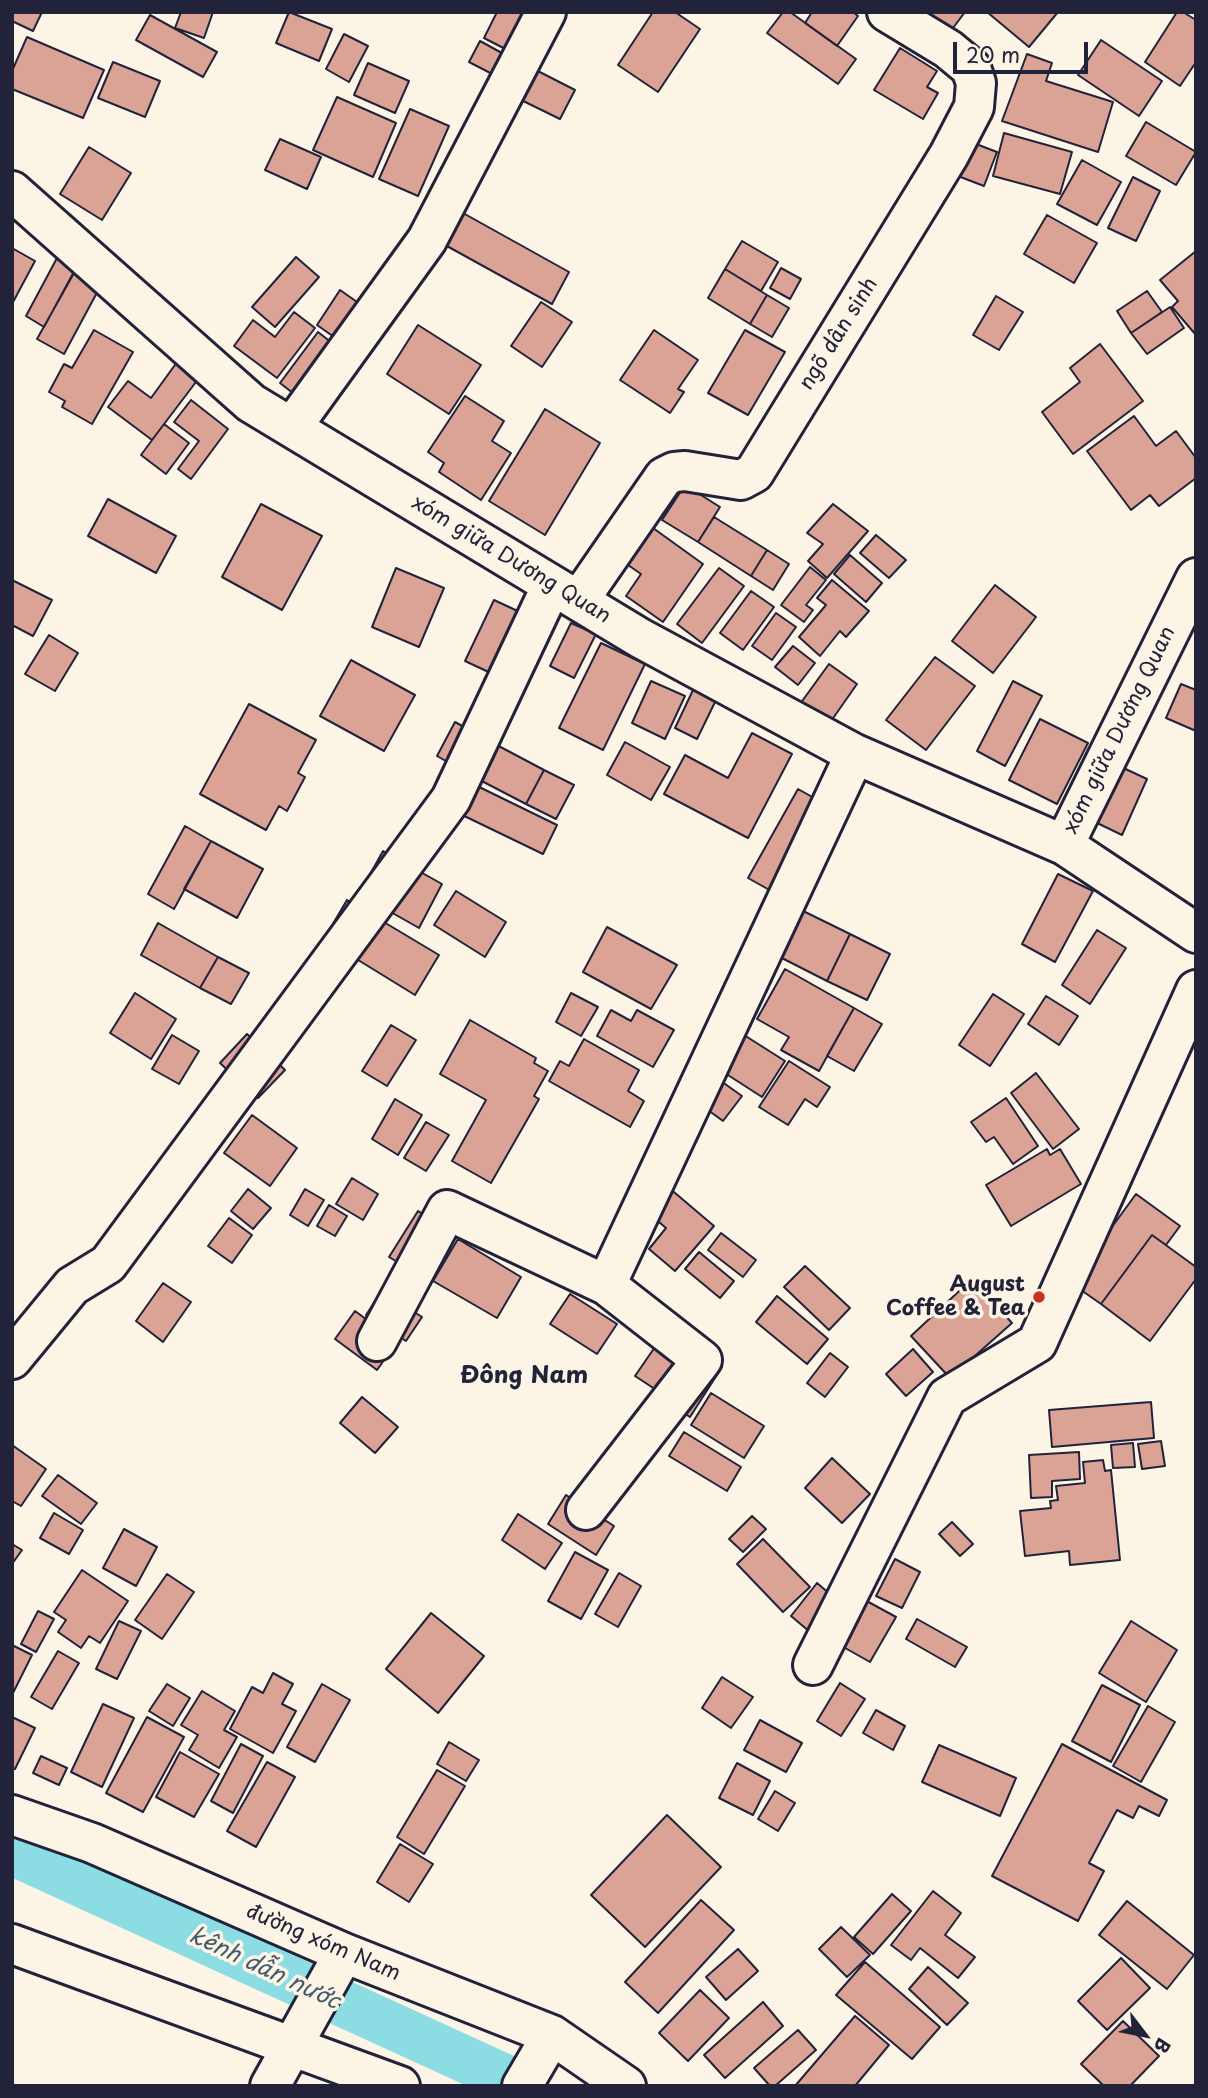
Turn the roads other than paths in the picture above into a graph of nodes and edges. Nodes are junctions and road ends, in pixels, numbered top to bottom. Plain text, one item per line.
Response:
1 (546, 12) edge
2 (887, 12) edge
3 (12, 191) edge
4 (292, 427) junction
5 (1196, 578) edge
6 (565, 593) junction
7 (855, 754) junction
8 (1064, 845) junction
9 (1196, 933) edge
10 (1196, 990) edge
11 (606, 1285) junction
12 (377, 1341) dead end
13 (12, 1359) edge
14 (586, 1510) dead end
15 (813, 1665) dead end
16 (12, 1815) edge
17 (12, 1944) edge
18 (341, 1958) junction
19 (300, 2031) junction
20 (538, 2058) edge
21 (270, 2086) edge
22 (400, 2086) edge
23 (626, 2086) edge

1 - 4 lane
2 - 6 lane, ngõ dân sinh
3 - 4 lane, xóm giữa Dương Quan
4 - 6 lane, xóm giữa Dương Quan
5 - 8 lane, xóm giữa Dương Quan
6 - 7 lane, xóm giữa Dương Quan
6 - 13 lane
7 - 8 lane, xóm giữa Dương Quan
7 - 11 lane
8 - 9 lane, xóm giữa Dương Quan
10 - 15 lane
11 - 12 lane
11 - 14 lane
16 - 18 lane, đường xóm Nam
17 - 19 lane
18 - 19 lane
18 - 20 lane, đường xóm Nam
19 - 21 lane
19 - 22 lane
20 - 23 lane, đường xóm Nam

